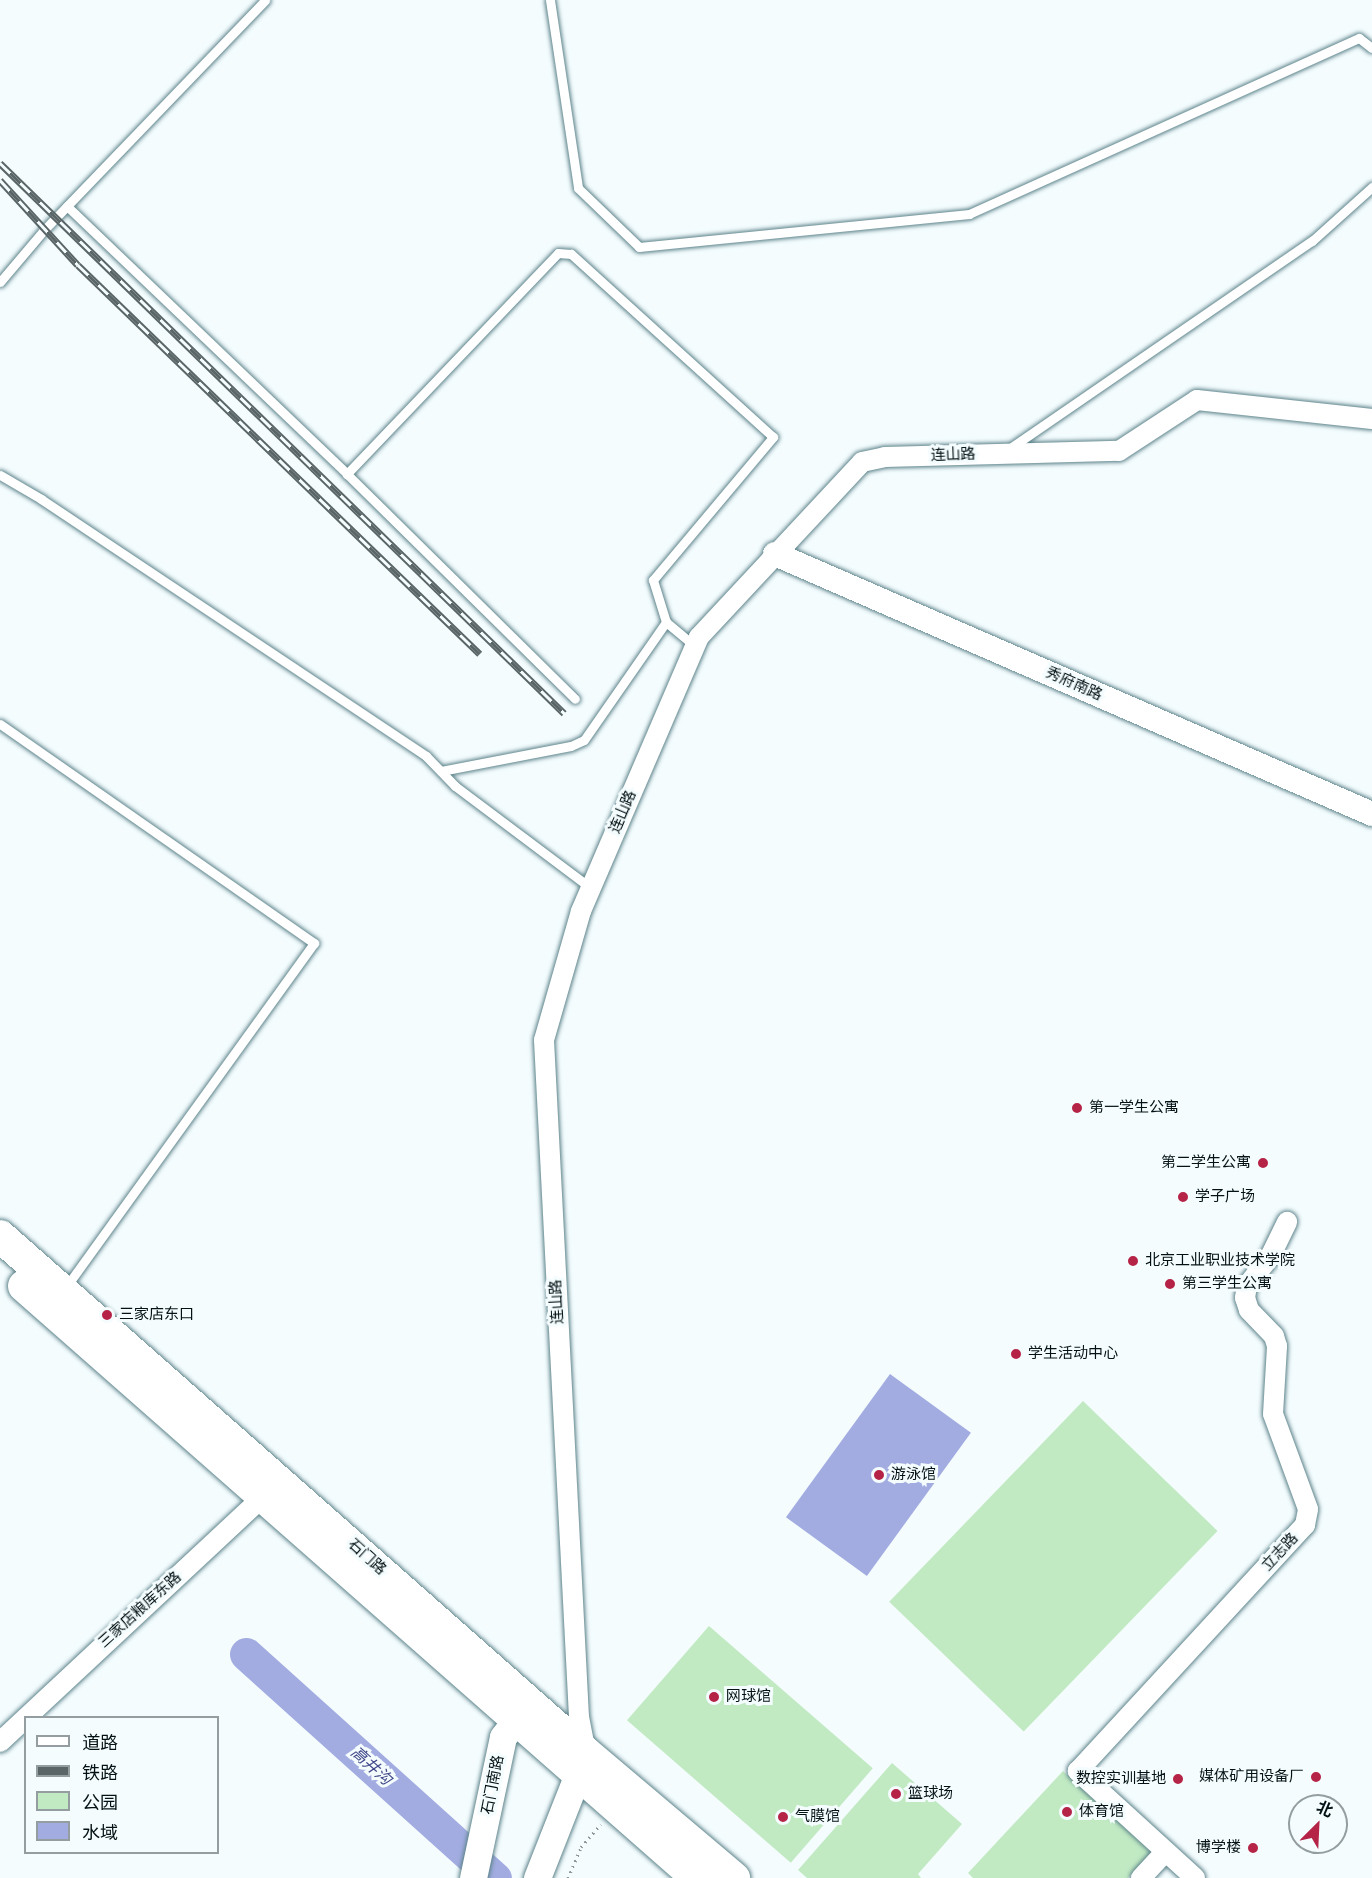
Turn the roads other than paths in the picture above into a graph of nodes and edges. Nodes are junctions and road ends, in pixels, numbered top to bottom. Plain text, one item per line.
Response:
1 (265, 0) edge
2 (550, 0) edge
3 (1372, 48) edge
4 (1372, 188) edge
5 (68, 206) junction
6 (0, 282) edge
7 (1372, 419) edge
8 (1002, 454) junction
9 (347, 474) junction
10 (0, 475) edge
11 (776, 554) junction
12 (666, 622) junction
13 (694, 646) junction
14 (574, 699) dead end
15 (0, 724) edge
16 (441, 771) junction
17 (1372, 814) edge
18 (591, 888) junction
19 (1287, 1222) dead end
20 (0, 1236) edge
21 (0, 1265) edge
22 (56, 1300) junction
23 (272, 1488) junction
24 (523, 1710) junction
25 (28, 1716) edge
26 (24, 1720) edge
27 (0, 1742) edge
28 (582, 1764) junction
29 (1165, 1852) junction
30 (538, 1875) edge
31 (473, 1878) edge
32 (698, 1878) edge
33 (734, 1878) edge
34 (1141, 1878) edge
35 (1195, 1878) edge

1 - 5 lane
2 - 3 lane
4 - 8 lane
5 - 6 lane
5 - 9 lane
7 - 8 street, 连山路
8 - 11 street, 连山路
9 - 12 lane
9 - 14 lane
10 - 16 lane
11 - 13 street, 连山路
11 - 17 street, 秀府南路
12 - 13 lane
12 - 16 lane
13 - 18 street, 连山路
15 - 22 lane
16 - 18 lane
18 - 28 street, 连山路
19 - 29 street, 立志路
20 - 22 highway, 石门路
21 - 22 highway, 石门路
22 - 23 highway, 石门路
23 - 24 highway, 石门路
23 - 25 street, 三家店粮库东路
24 - 28 highway, 石门路
24 - 31 main road, 石门南路
26 - 27 street, 三家店粮库东路
28 - 30 main road
28 - 32 highway, 石门路
28 - 33 highway, 石门路
29 - 34 street
29 - 35 street

